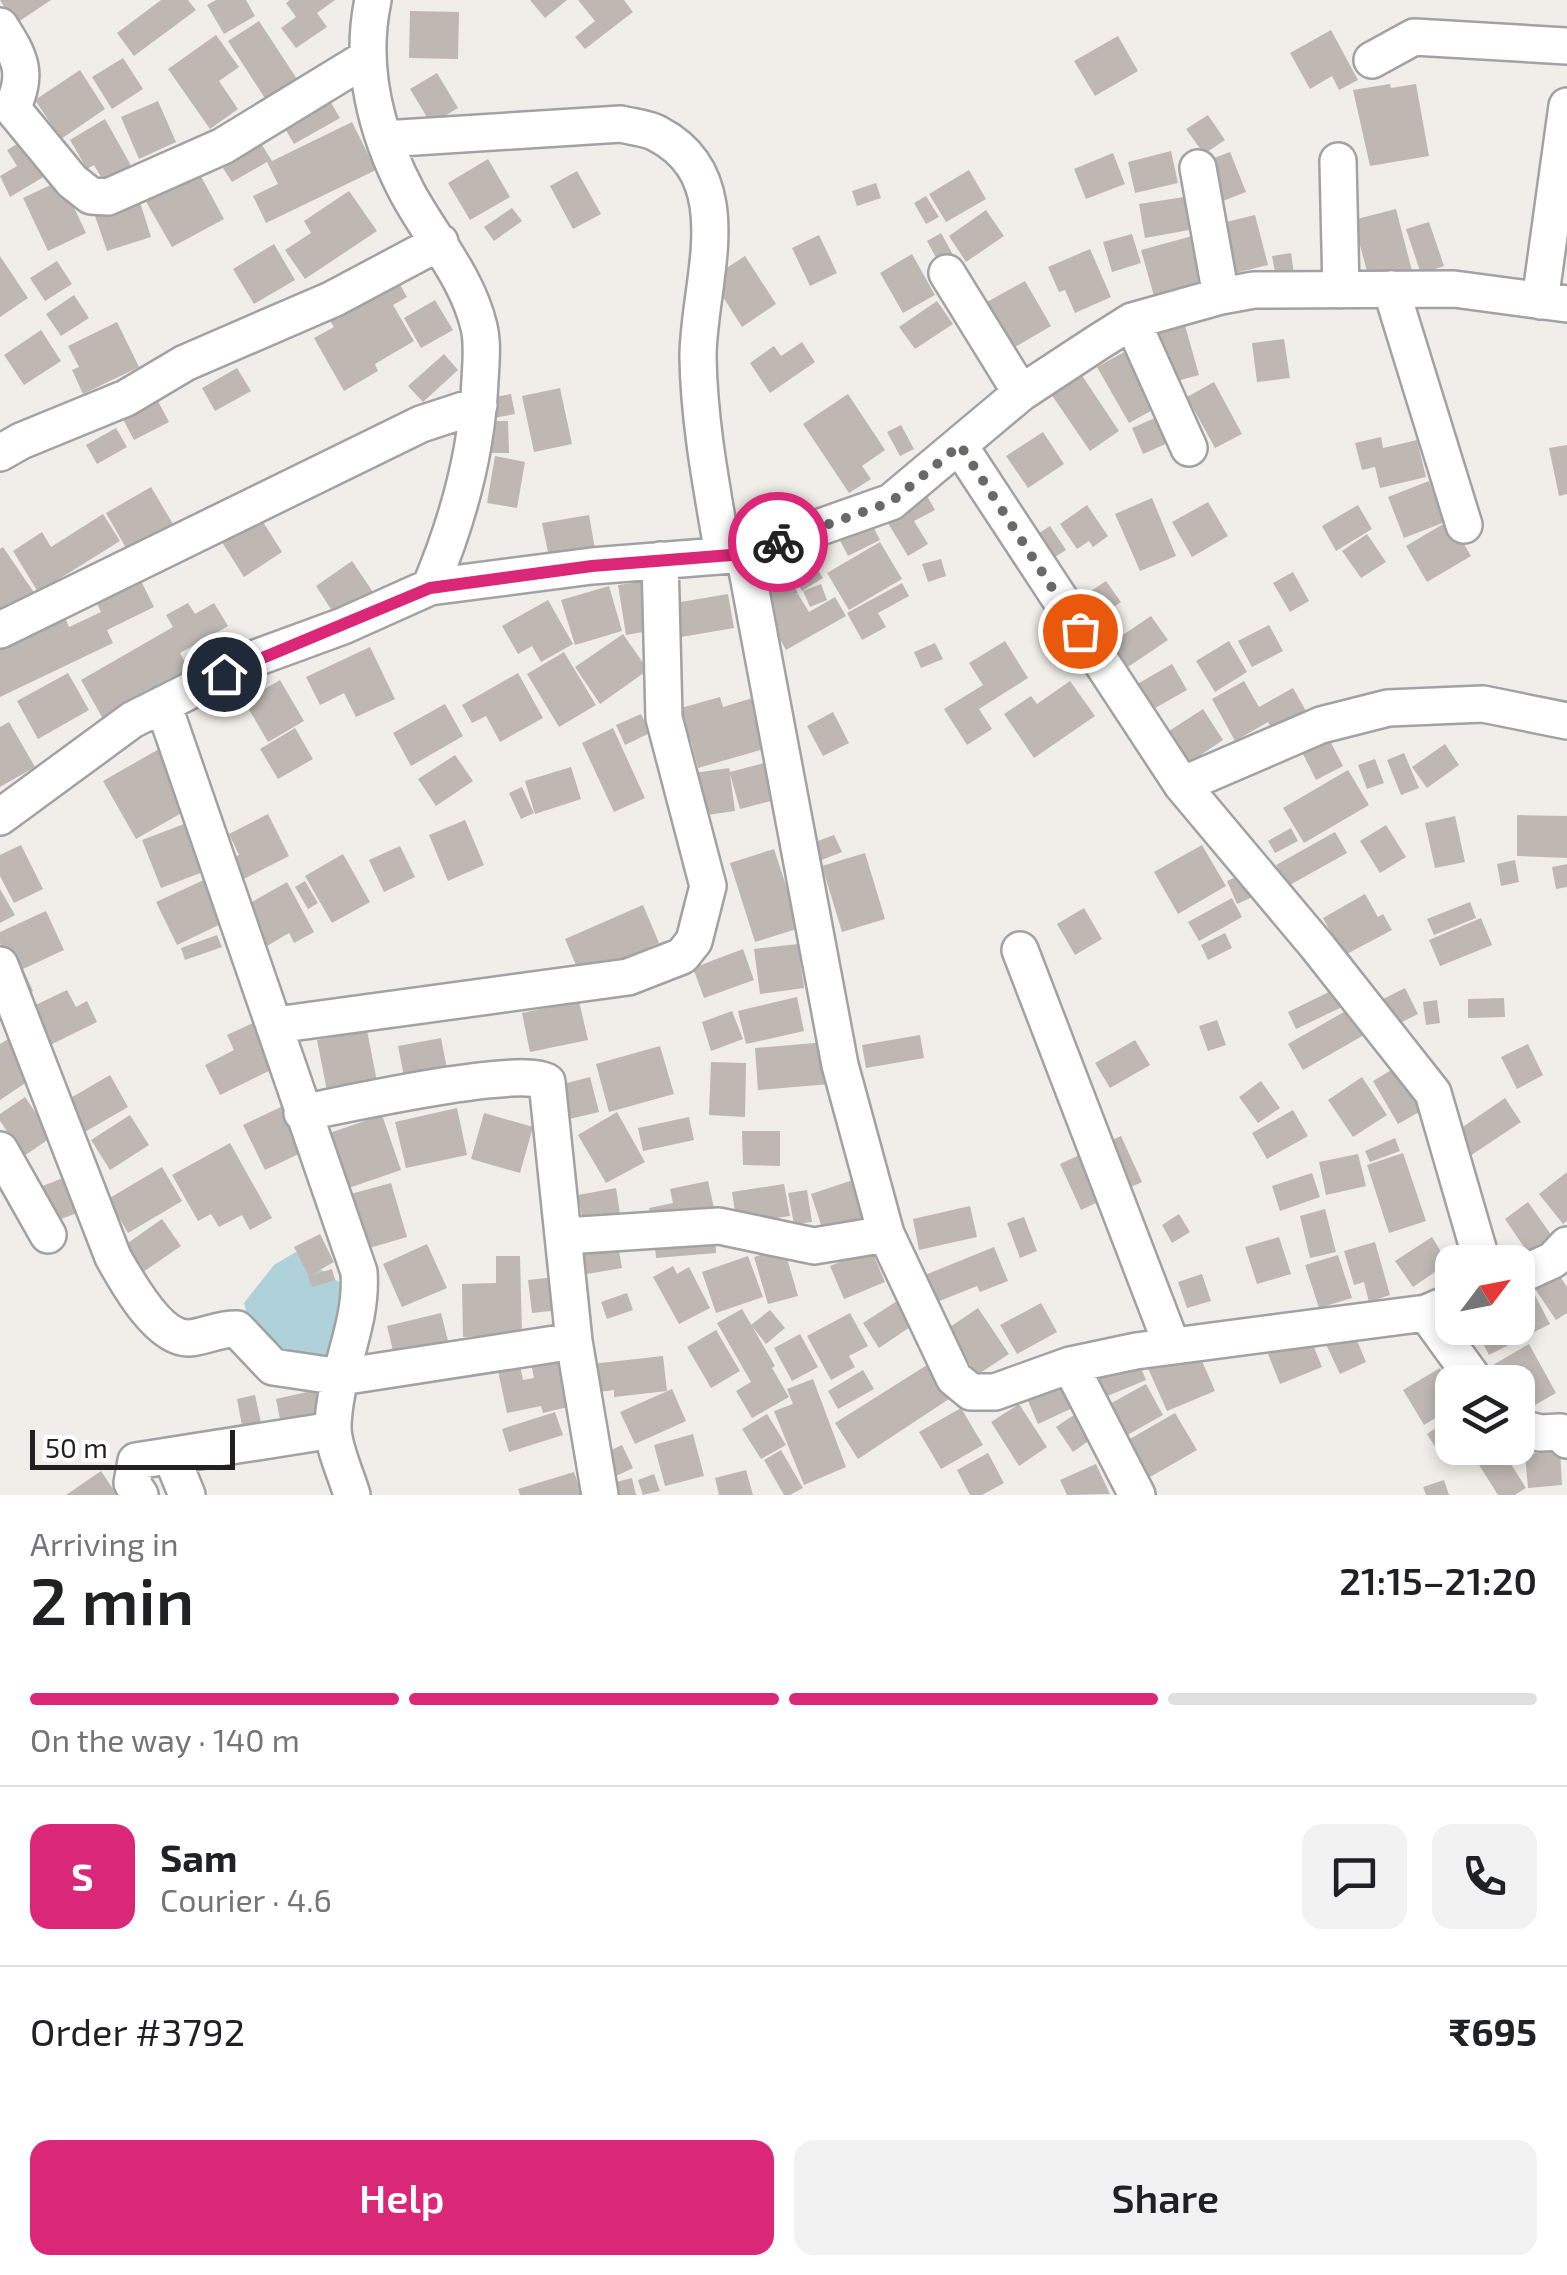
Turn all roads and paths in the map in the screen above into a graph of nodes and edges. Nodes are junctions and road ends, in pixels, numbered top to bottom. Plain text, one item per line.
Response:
1 (374, 0) edge
2 (0, 26) edge
3 (1567, 46) edge
4 (367, 58) junction
5 (1372, 60) dead end
6 (1567, 106) edge
7 (6, 117) edge
8 (384, 139) junction
9 (1338, 161) dead end
10 (1198, 168) dead end
11 (440, 242) junction
12 (947, 273) dead end
13 (1391, 289) junction
14 (1342, 290) junction
15 (1221, 296) junction
16 (1554, 302) edge
17 (1132, 321) junction
18 (1021, 393) junction
19 (479, 405) junction
20 (960, 445) junction
21 (1188, 448) dead end
22 (0, 452) edge
23 (1464, 525) dead end
24 (734, 554) junction
25 (660, 560) junction
26 (430, 588) junction
27 (0, 630) edge
28 (164, 704) junction
29 (1567, 722) edge
30 (1182, 785) junction
31 (0, 817) edge
32 (1020, 950) dead end
33 (0, 966) edge
34 (276, 1025) junction
35 (302, 1113) junction
36 (0, 1150) edge
37 (886, 1234) junction
38 (48, 1235) dead end
39 (566, 1236) junction
40 (1477, 1245) edge
41 (1567, 1245) edge
42 (1535, 1268) edge
43 (1435, 1308) edge
44 (574, 1341) junction
45 (1172, 1346) junction
46 (1070, 1365) junction
47 (341, 1377) junction
48 (333, 1430) junction
49 (1535, 1432) edge
50 (1565, 1432) edge
51 (171, 1456) junction
52 (138, 1478) edge
53 (187, 1495) edge
54 (352, 1495) edge
55 (600, 1495) edge
56 (1137, 1495) edge

1 - 4 street
2 - 7 street
3 - 5 street
4 - 7 street
4 - 8 street
6 - 16 street
8 - 11 street
8 - 24 street
9 - 14 street
10 - 15 street
11 - 19 street
11 - 22 street
12 - 18 street
13 - 14 street
13 - 16 street
13 - 23 street
14 - 15 street
15 - 17 street
17 - 18 street
17 - 21 street
18 - 20 street
19 - 26 street
19 - 27 street
20 - 24 street
20 - 30 street
24 - 25 street
24 - 37 street
25 - 26 street
25 - 34 street
26 - 28 street
28 - 31 street
28 - 34 street
29 - 30 street
30 - 40 street
32 - 45 street
33 - 47 street
34 - 35 street
35 - 39 street
35 - 47 street
36 - 38 street
37 - 39 street
37 - 46 street
39 - 44 street
41 - 42 street
43 - 45 street
44 - 47 street
44 - 55 street
45 - 46 street
46 - 56 street
47 - 48 street
48 - 51 street
48 - 54 street
49 - 50 street
51 - 52 street
51 - 53 street

